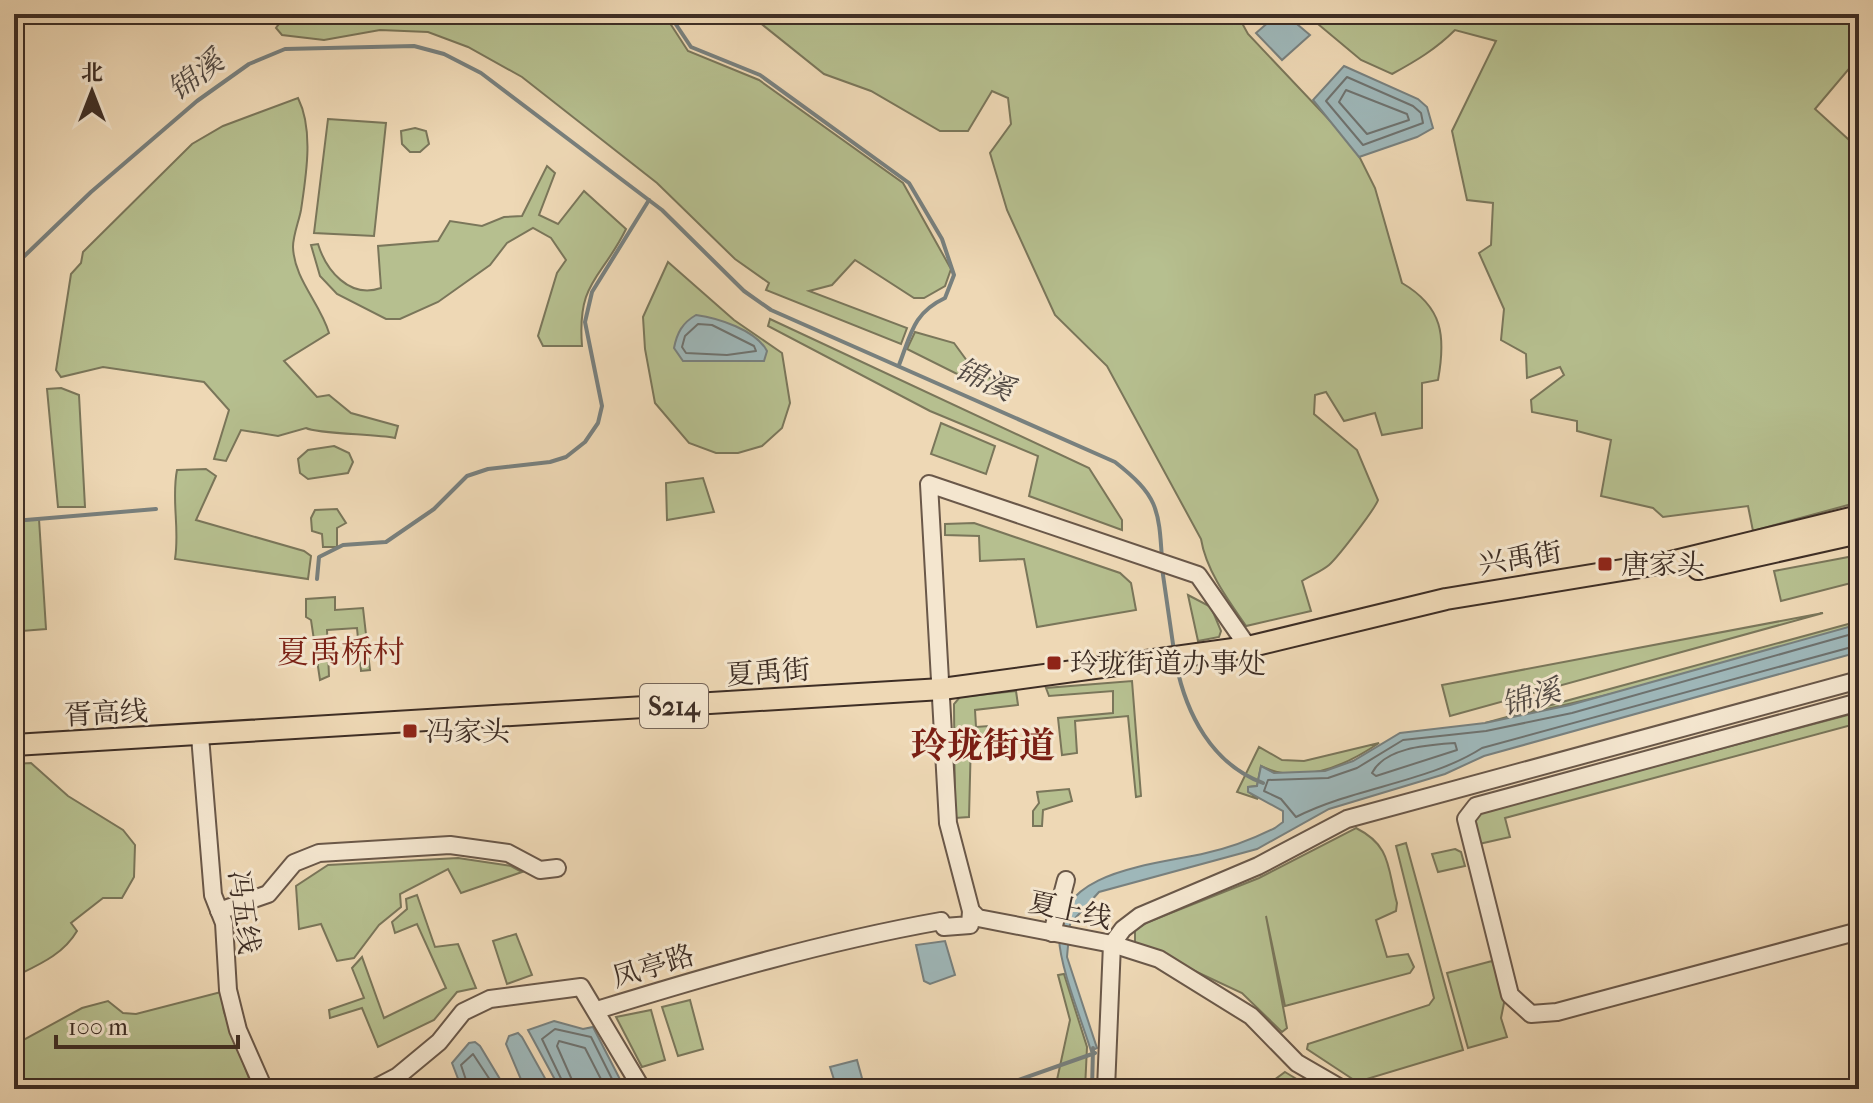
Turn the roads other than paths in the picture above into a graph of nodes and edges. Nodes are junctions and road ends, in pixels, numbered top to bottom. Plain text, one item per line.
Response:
1 (1859, 516) edge
2 (1859, 533) edge
3 (1330, 626) junction
4 (1248, 647) junction
5 (1859, 680) edge
6 (942, 689) junction
7 (1859, 702) edge
8 (200, 736) junction
9 (14, 745) edge
10 (557, 868) dead end
11 (1066, 880) dead end
12 (219, 911) junction
13 (971, 911) junction
14 (1859, 931) edge
15 (1052, 933) junction
16 (1112, 944) junction
17 (597, 1010) junction
18 (264, 1089) edge
19 (373, 1089) edge
20 (642, 1089) edge
21 (1106, 1089) edge
22 (1342, 1089) edge

1 - 3 main road, 兴禹街 / S214
2 - 3 main road, 兴禹街 / S214
3 - 4 main road, 兴禹街 / S214
4 - 6 main road, 夏禹街 / S214
4 - 6 street
5 - 16 street
6 - 8 main road, 夏禹街 / S214
6 - 13 street
7 - 14 street
8 - 9 main road, 胥高线 / S214
8 - 12 street, 冯五线
10 - 12 street
11 - 15 street
12 - 18 street, 冯五线
13 - 15 street, 夏上线
13 - 17 street, 凤亭路
15 - 16 street, 夏上线
16 - 21 street
16 - 22 street, 夏上线
17 - 19 street, 凤亭路
17 - 20 street

